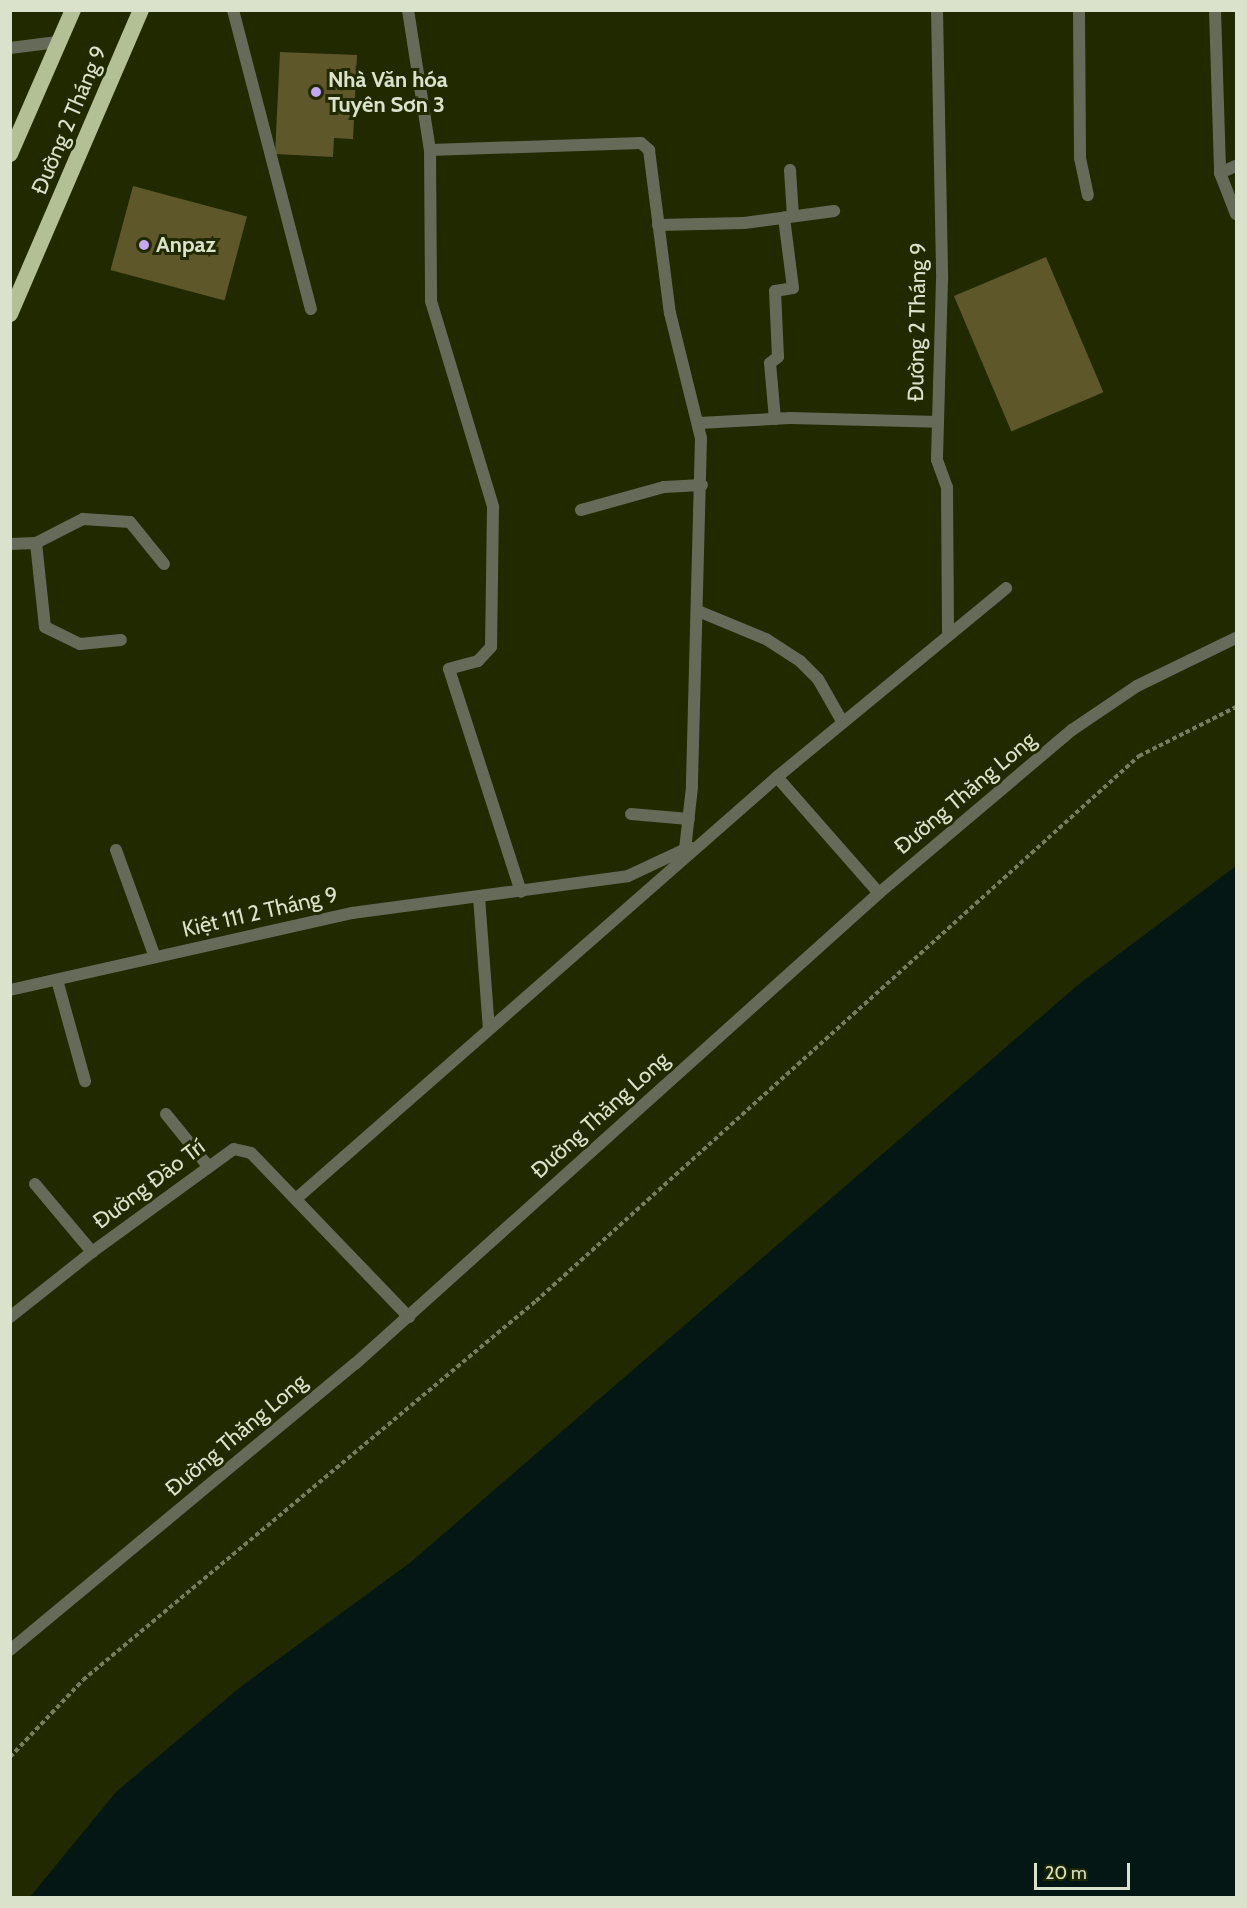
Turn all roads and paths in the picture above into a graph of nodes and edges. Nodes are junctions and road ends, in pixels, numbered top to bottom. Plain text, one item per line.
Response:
1 (73, 10) edge
2 (141, 10) edge
3 (233, 10) edge
4 (408, 10) edge
5 (937, 10) edge
6 (1079, 10) edge
7 (1215, 10) edge
8 (58, 42) junction
9 (10, 48) edge
10 (430, 150) junction
11 (10, 154) edge
12 (1236, 166) edge
13 (790, 170) dead end
14 (1220, 172) junction
15 (1088, 195) dead end
16 (834, 211) dead end
17 (1236, 214) edge
18 (788, 217) junction
19 (658, 225) junction
20 (311, 309) dead end
21 (10, 314) edge
22 (775, 419) junction
23 (938, 422) junction
24 (699, 423) junction
25 (702, 486) junction
26 (581, 510) dead end
27 (36, 543) junction
28 (10, 544) edge
29 (164, 564) dead end
30 (1006, 588) dead end
31 (698, 611) junction
32 (948, 631) junction
33 (1236, 638) edge
34 (121, 640) dead end
35 (1236, 707) edge
36 (842, 721) junction
37 (777, 777) junction
38 (631, 814) dead end
39 (688, 819) junction
40 (705, 842) junction
41 (685, 849) junction
42 (116, 850) dead end
43 (521, 892) junction
44 (879, 893) junction
45 (479, 897) junction
46 (155, 957) junction
47 (57, 980) junction
48 (10, 990) edge
49 (489, 1029) junction
50 (85, 1081) dead end
51 (166, 1114) dead end
52 (208, 1166) junction
53 (35, 1184) dead end
54 (297, 1198) junction
55 (92, 1252) junction
56 (10, 1317) edge
57 (409, 1317) junction
58 (10, 1650) edge
59 (10, 1757) edge

1 - 8 highway, Đường 2 Tháng 9
2 - 21 highway, Đường 2 Tháng 9
3 - 20 street
4 - 10 street
5 - 23 street, Đường 2 Tháng 9
6 - 15 street
7 - 14 street
8 - 9 street
8 - 11 highway, Đường 2 Tháng 9
10 - 19 street
10 - 43 street
12 - 14 street
13 - 18 street
14 - 17 street
16 - 18 street
18 - 19 street
18 - 22 street
19 - 24 street
22 - 23 street
22 - 24 street
23 - 32 street, Đường 2 Tháng 9
24 - 25 street
25 - 26 street
25 - 31 street
27 - 28 street
27 - 29 street
27 - 34 street
30 - 32 street
31 - 36 street
31 - 39 street
32 - 36 street
33 - 44 street, Đường Thăng Long
35 - 59 path
36 - 37 street
37 - 40 street
37 - 44 street
38 - 39 street
39 - 41 street
40 - 41 street, Kiệt 111 2 Tháng 9
40 - 49 street
41 - 43 street, Kiệt 111 2 Tháng 9
42 - 46 street
43 - 45 street, Kiệt 111 2 Tháng 9
44 - 57 street, Đường Thăng Long
45 - 46 street, Kiệt 111 2 Tháng 9
45 - 49 street
46 - 47 street, Kiệt 111 2 Tháng 9
47 - 48 street, Kiệt 111 2 Tháng 9
47 - 50 street
49 - 54 street
51 - 52 street
52 - 54 street, Đường Đào Trí
52 - 55 street, Đường Đào Trí
53 - 55 street
54 - 57 street, Đường Đào Trí
55 - 56 street, Đường Đào Trí
57 - 58 street, Đường Thăng Long

